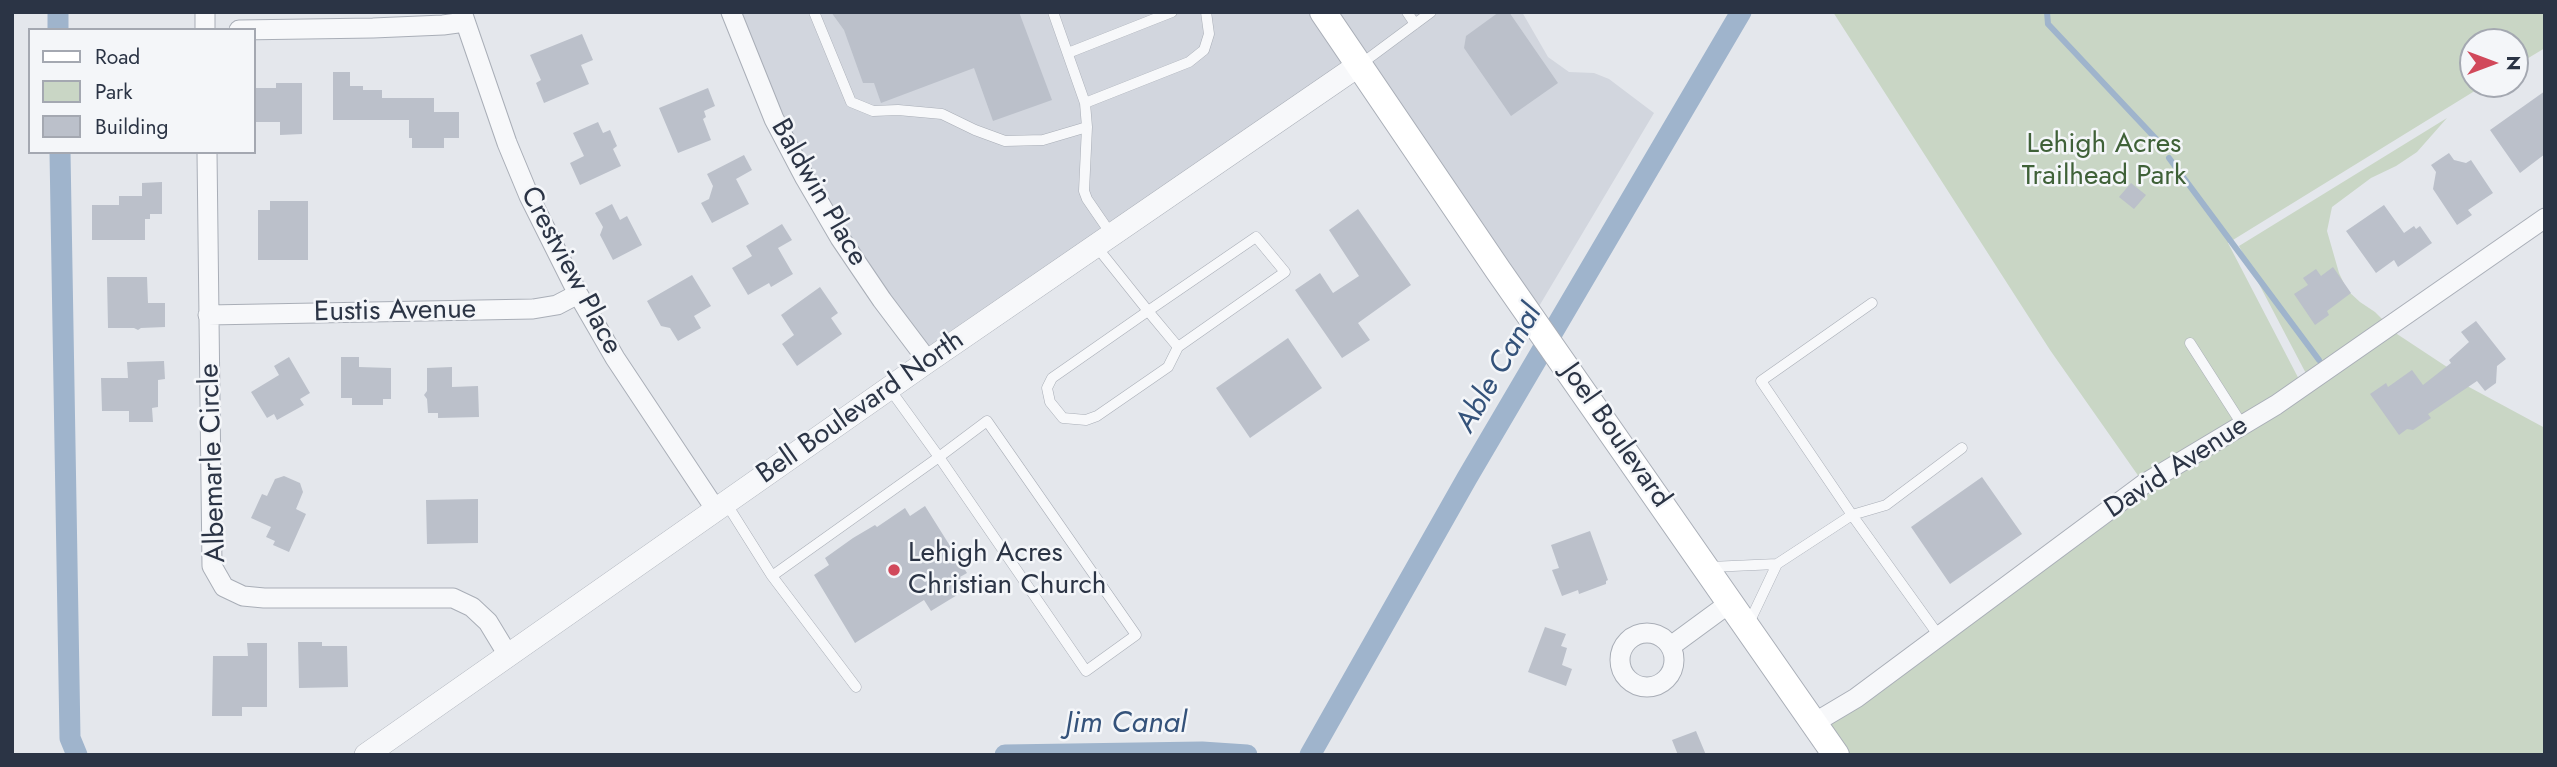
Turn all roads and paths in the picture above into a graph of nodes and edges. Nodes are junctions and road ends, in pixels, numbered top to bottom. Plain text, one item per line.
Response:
1 (731, 12) edge
2 (814, 12) edge
3 (1053, 12) edge
4 (1172, 12) edge
5 (1206, 12) edge
6 (1323, 12) edge
7 (1407, 12) edge
8 (1431, 12) edge
9 (463, 17) edge
10 (1415, 24) junction
11 (256, 30) edge
12 (1068, 53) junction
13 (1359, 65) junction
14 (1085, 103) junction
15 (1087, 127) junction
16 (206, 154) edge
17 (2545, 218) edge
18 (1103, 240) junction
19 (578, 294) junction
20 (1872, 303) dead end
21 (1148, 311) junction
22 (208, 316) junction
23 (2190, 343) dead end
24 (1178, 347) junction
25 (928, 361) junction
26 (889, 388) junction
27 (2243, 426) junction
28 (1962, 448) dead end
29 (940, 457) junction
30 (721, 506) junction
31 (1852, 515) junction
32 (1777, 564) junction
33 (1707, 567) junction
34 (772, 576) junction
35 (1731, 602) junction
36 (1747, 626) junction
37 (1939, 636) junction
38 (1671, 646) dead end
39 (508, 654) junction
40 (856, 687) dead end
41 (1814, 723) junction
42 (366, 755) edge
43 (1836, 755) edge

1 - 25 street, Baldwin Place
2 - 15 lane
3 - 12 lane
4 - 12 lane
5 - 14 lane
6 - 13 main road, Joel Boulevard
7 - 10 lane
8 - 10 lane
9 - 11 street
9 - 19 street, Crestview Place
10 - 13 lane
12 - 14 lane
13 - 18 street, Bell Boulevard North
13 - 33 main road, Joel Boulevard
14 - 15 lane
15 - 18 lane
16 - 22 street, Albemarle Circle
17 - 27 street, David Avenue
18 - 21 lane
18 - 25 street, Bell Boulevard North
19 - 22 street, Eustis Avenue
19 - 30 street, Crestview Place
20 - 31 lane
21 - 24 lane
21 - 24 lane
21 - 24 lane
22 - 39 street, Albemarle Circle
23 - 27 lane
25 - 26 street, Bell Boulevard North
26 - 29 lane
26 - 30 street, Bell Boulevard North
27 - 37 street, David Avenue
28 - 31 lane
29 - 29 lane
29 - 34 lane
30 - 34 lane
30 - 39 street, Bell Boulevard North
31 - 32 lane
31 - 37 lane
32 - 33 lane
32 - 36 lane
33 - 35 main road, Joel Boulevard
34 - 40 lane
35 - 36 main road, Joel Boulevard
35 - 38 street
36 - 41 main road, Joel Boulevard
37 - 41 street, David Avenue
39 - 42 street, Bell Boulevard North
41 - 43 main road, Joel Boulevard

